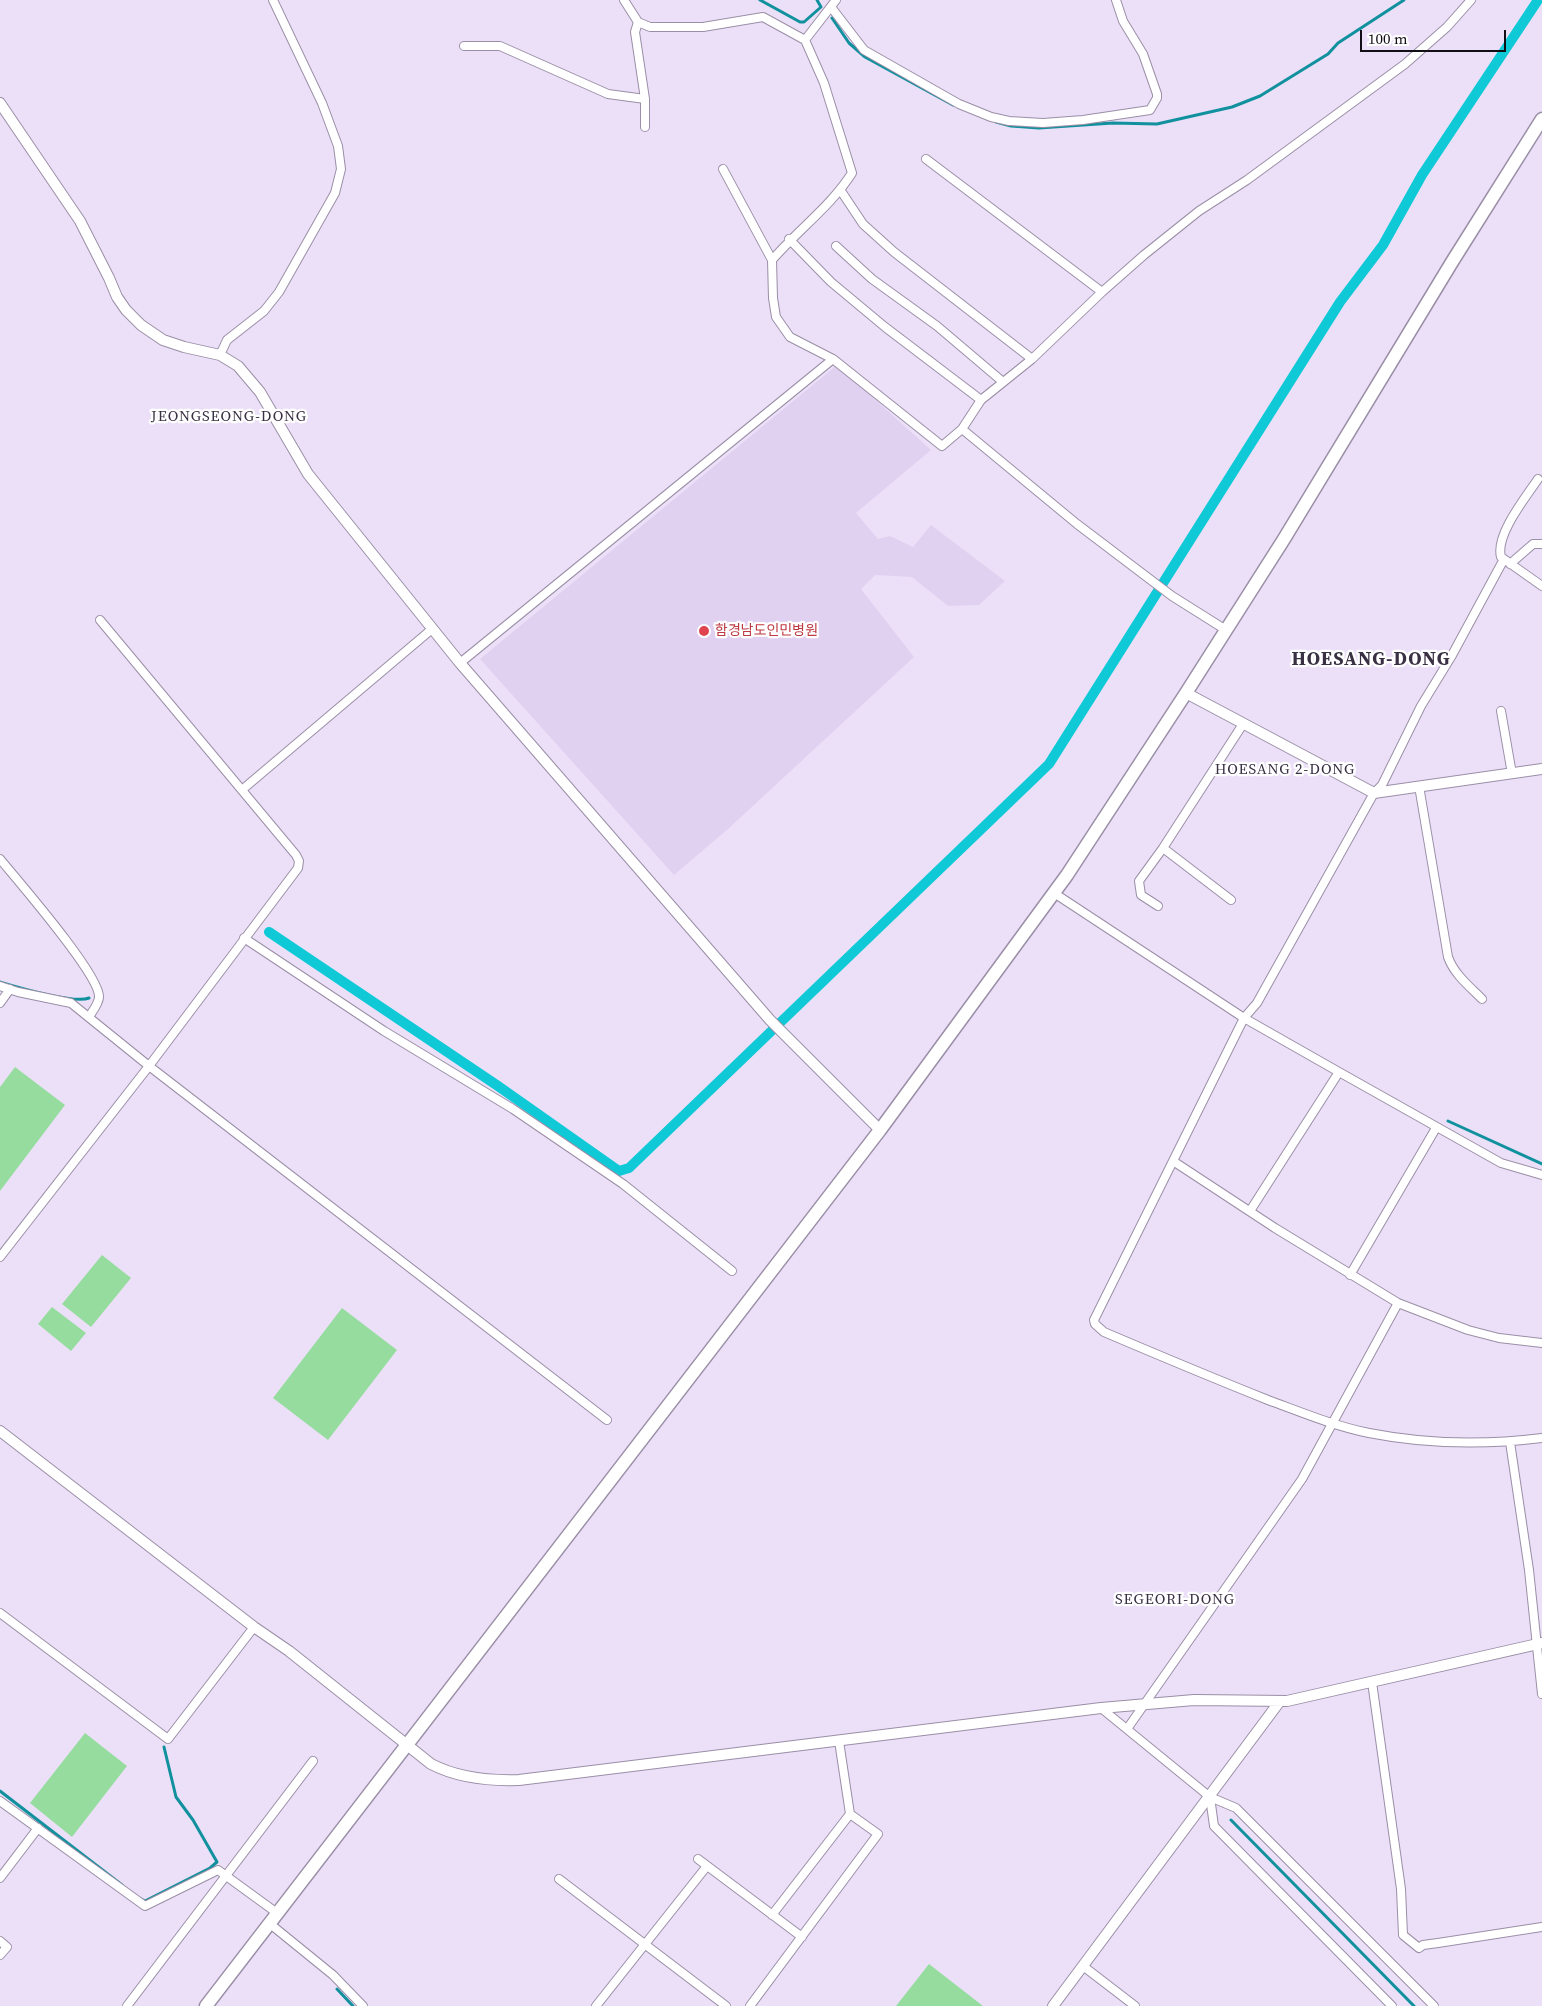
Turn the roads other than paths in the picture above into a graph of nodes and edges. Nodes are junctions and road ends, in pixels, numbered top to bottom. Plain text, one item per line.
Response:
1 (273, 0) edge
2 (624, 0) edge
3 (836, 0) edge
4 (1116, 0) edge
5 (1471, 0) edge
6 (831, 7) junction
7 (638, 22) junction
8 (805, 40) junction
9 (464, 46) dead end
10 (644, 99) junction
11 (0, 103) edge
12 (1542, 119) edge
13 (645, 127) dead end
14 (926, 159) dead end
15 (723, 169) dead end
16 (841, 191) junction
17 (790, 239) junction
18 (836, 246) dead end
19 (772, 260) junction
20 (1102, 292) junction
21 (220, 355) junction
22 (833, 359) junction
23 (1032, 359) junction
24 (1003, 382) junction
25 (981, 400) junction
26 (962, 429) junction
27 (1538, 480) dead end
28 (1542, 544) edge
29 (1507, 561) junction
30 (1542, 586) edge
31 (100, 620) dead end
32 (432, 629) junction
33 (1226, 630) junction
34 (460, 663) junction
35 (1186, 693) junction
36 (1501, 711) dead end
37 (1243, 724) junction
38 (1542, 769) edge
39 (1512, 774) junction
40 (1419, 786) junction
41 (243, 789) junction
42 (1374, 793) junction
43 (1163, 848) junction
44 (0, 859) edge
45 (1054, 893) junction
46 (1231, 900) dead end
47 (1158, 906) dead end
48 (244, 938) junction
49 (0, 986) edge
50 (10, 989) junction
51 (1482, 999) dead end
52 (0, 1003) edge
53 (89, 1017) junction
54 (1244, 1018) junction
55 (149, 1066) junction
56 (1339, 1072) junction
57 (1436, 1128) junction
58 (880, 1130) junction
59 (1173, 1161) junction
60 (1542, 1175) edge
61 (1250, 1211) junction
62 (3, 1247) edge
63 (0, 1257) edge
64 (732, 1271) dead end
65 (1350, 1275) junction
66 (1398, 1303) junction
67 (1542, 1343) edge
68 (607, 1420) dead end
69 (1332, 1424) junction
70 (0, 1431) edge
71 (1542, 1438) edge
72 (1510, 1442) junction
73 (0, 1613) edge
74 (254, 1627) junction
75 (1539, 1644) edge
76 (1372, 1682) junction
77 (1542, 1694) edge
78 (1280, 1701) junction
79 (1143, 1704) junction
80 (1101, 1708) junction
81 (1127, 1729) junction
82 (839, 1741) junction
83 (406, 1746) junction
84 (313, 1761) dead end
85 (1210, 1797) junction
86 (0, 1801) edge
87 (850, 1814) junction
88 (38, 1828) junction
89 (698, 1859) dead end
90 (707, 1866) junction
91 (225, 1876) junction
92 (0, 1878) edge
93 (559, 1879) dead end
94 (772, 1915) junction
95 (273, 1918) junction
96 (1542, 1926) edge
97 (802, 1937) junction
98 (0, 1941) edge
99 (644, 1944) junction
100 (0, 1955) edge
101 (1083, 1966) junction
102 (127, 2006) edge
103 (206, 2006) edge
104 (364, 2006) edge
105 (596, 2006) edge
106 (726, 2006) edge
107 (750, 2006) edge
108 (1053, 2006) edge
109 (1135, 2006) edge
110 (1392, 2006) edge
111 (1434, 2006) edge

1 - 21 street
2 - 7 street
3 - 6 street
4 - 6 street
5 - 20 street
6 - 8 street
7 - 8 street
7 - 10 street
8 - 16 street
9 - 10 street
10 - 13 street
11 - 21 street
12 - 33 highway
14 - 20 street
15 - 19 street
16 - 17 street
16 - 23 street
17 - 19 street
17 - 25 street
18 - 24 street
19 - 22 street
20 - 23 street
21 - 32 street
22 - 26 street
22 - 34 street
23 - 24 street
24 - 25 street
25 - 26 street
26 - 33 street
27 - 29 street
28 - 29 street
29 - 30 street
29 - 42 street
31 - 41 street
32 - 34 street
32 - 41 street
33 - 35 highway
34 - 58 street
35 - 37 street
35 - 45 highway
36 - 39 street
37 - 42 street
37 - 43 street
38 - 39 street
39 - 40 street
40 - 42 street
40 - 51 street
41 - 48 street
42 - 54 street
43 - 46 street
43 - 47 street
44 - 53 street
45 - 54 street
45 - 58 highway
48 - 55 street
48 - 64 street
49 - 50 street
50 - 52 street
50 - 53 street
53 - 55 street
54 - 56 street
54 - 59 street
55 - 62 street
55 - 68 street
56 - 57 street
56 - 61 street
57 - 60 street
57 - 65 street
58 - 83 highway
59 - 61 street
59 - 69 street
61 - 65 street
62 - 63 street
65 - 66 street
66 - 67 street
66 - 69 street
69 - 72 street
69 - 79 street
70 - 74 street
71 - 72 street
72 - 75 street
73 - 74 street
74 - 83 street
75 - 76 street
75 - 77 street
76 - 78 street
76 - 96 street
78 - 79 street
78 - 85 street
79 - 80 street
79 - 81 street
80 - 81 street
80 - 82 street
81 - 85 street
82 - 83 street
82 - 87 street
83 - 95 highway
84 - 91 street
85 - 101 street
85 - 110 street
85 - 111 street
86 - 88 street
87 - 94 street
87 - 97 street
88 - 91 street
88 - 92 street
89 - 90 street
90 - 94 street
90 - 99 street
91 - 95 street
91 - 102 street
93 - 99 street
94 - 97 street
95 - 103 highway
95 - 104 street
97 - 107 street
98 - 100 street
99 - 105 street
99 - 106 street
101 - 108 street
101 - 109 street

